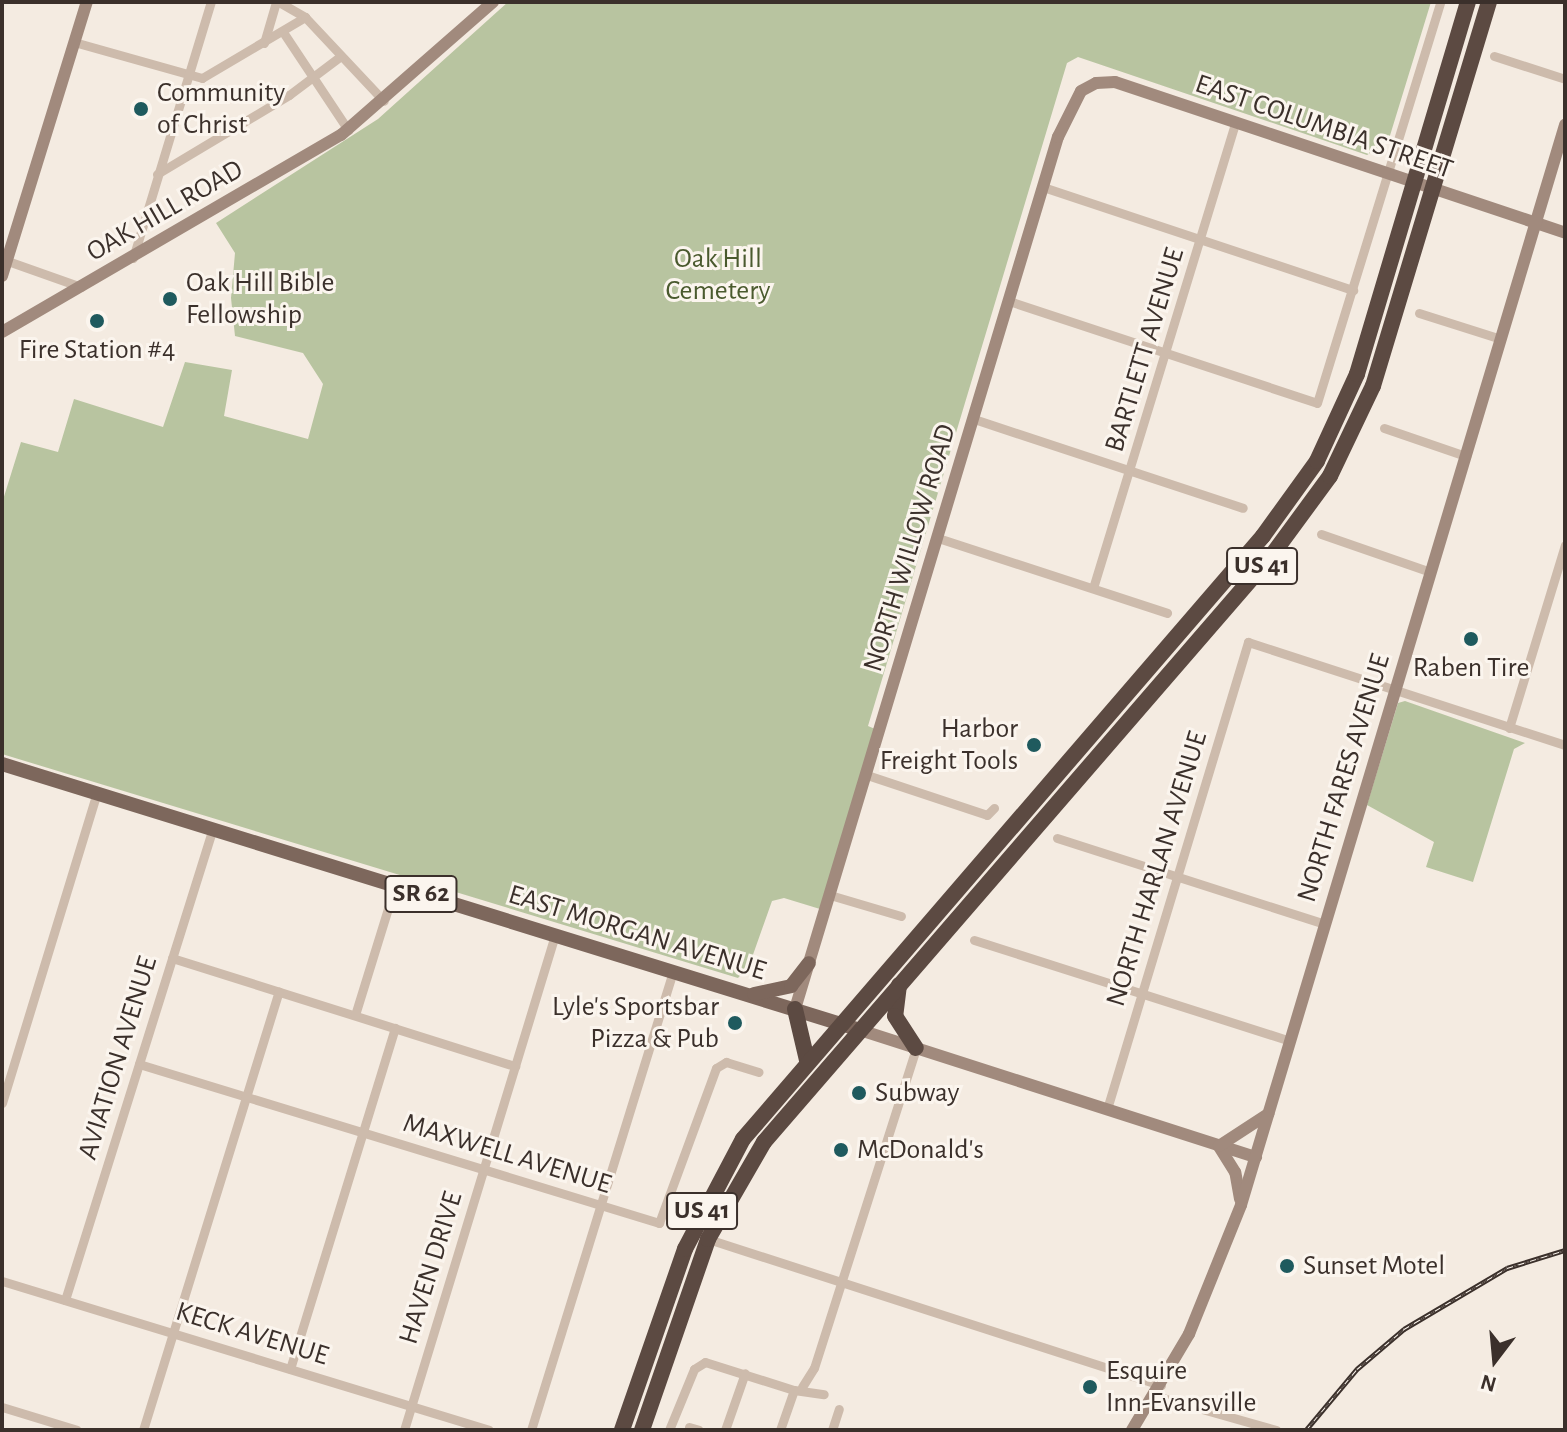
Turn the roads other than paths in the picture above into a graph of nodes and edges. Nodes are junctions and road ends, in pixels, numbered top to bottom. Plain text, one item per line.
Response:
1 (87, 2) edge
2 (211, 2) edge
3 (278, 2) edge
4 (1440, 2) edge
5 (1468, 2) edge
6 (1489, 2) edge
7 (489, 3) edge
8 (305, 17) junction
9 (283, 32) junction
10 (74, 42) junction
11 (264, 43) junction
12 (341, 56) junction
13 (1494, 56) dead end
14 (189, 76) junction
15 (314, 79) junction
16 (1565, 79) edge
17 (384, 101) junction
18 (1073, 102) joint
19 (1235, 123) junction
20 (1565, 125) edge
21 (348, 130) junction
22 (157, 174) junction
23 (1388, 174) junction
24 (1414, 183) junction
25 (1043, 187) junction
26 (1433, 190) junction
27 (1535, 223) junction
28 (1565, 233) edge
29 (1201, 238) junction
30 (133, 258) junction
31 (4, 260) edge
32 (2, 276) edge
33 (81, 287) junction
34 (1353, 290) junction
35 (1009, 301) junction
36 (1419, 313) dead end
37 (2, 332) edge
38 (1501, 339) junction
39 (1167, 356) junction
40 (974, 419) junction
41 (1384, 428) dead end
42 (1466, 456) junction
43 (1131, 472) junction
44 (1243, 508) dead end
45 (1321, 534) dead end
46 (938, 538) junction
47 (1565, 545) edge
48 (1431, 572) junction
49 (1093, 588) junction
50 (1167, 613) dead end
51 (1396, 689) junction
52 (1509, 728) junction
53 (1565, 745) edge
54 (2, 764) edge
55 (867, 775) junction
56 (97, 793) junction
57 (990, 812) dead end
58 (213, 829) junction
59 (1057, 838) dead end
60 (1177, 876) junction
61 (395, 886) junction
62 (830, 895) junction
63 (901, 916) dead end
64 (1325, 924) junction
65 (555, 935) junction
66 (974, 940) dead end
67 (172, 958) junction
68 (809, 963) junction
69 (673, 971) junction
70 (899, 984) junction
71 (279, 992) junction
72 (1143, 993) junction
73 (751, 995) junction
74 (795, 1009) junction
75 (355, 1015) junction
76 (839, 1023) junction
77 (395, 1028) junction
78 (860, 1030) junction
79 (1290, 1041) junction
80 (916, 1048) junction
81 (807, 1060) junction
82 (139, 1064) junction
83 (515, 1066) junction
84 (759, 1072) dead end
85 (246, 1097) junction
86 (2, 1103) edge
87 (1107, 1109) junction
88 (1268, 1114) junction
89 (363, 1134) junction
90 (1219, 1146) junction
91 (1256, 1157) junction
92 (483, 1171) junction
93 (600, 1205) junction
94 (1241, 1205) junction
95 (708, 1239) junction
96 (2, 1281) edge
97 (841, 1282) junction
98 (65, 1300) junction
99 (172, 1333) junction
100 (290, 1369) junction
101 (745, 1373) junction
102 (798, 1389) junction
103 (1159, 1390) junction
104 (824, 1394) dead end
105 (412, 1406) junction
106 (2, 1407) edge
107 (839, 1409) dead end
108 (77, 1430) edge
109 (143, 1430) edge
110 (404, 1430) edge
111 (489, 1430) edge
112 (531, 1430) edge
113 (622, 1430) edge
114 (642, 1430) edge
115 (669, 1430) edge
116 (725, 1430) edge
117 (780, 1430) edge
118 (832, 1430) edge
119 (1132, 1430) edge
120 (1276, 1430) edge

1 - 10 street
2 - 14 street
3 - 8 street
3 - 11 street
4 - 23 street
5 - 24 highway, US 41
6 - 26 highway, US 41
7 - 17 street, OAK HILL ROAD
8 - 9 street
8 - 12 street
9 - 11 street
9 - 15 street
10 - 14 street
10 - 31 street
11 - 14 street
12 - 15 street
12 - 17 street
13 - 16 street
14 - 22 street
15 - 21 street
15 - 22 street
17 - 21 street, OAK HILL ROAD
18 - 19 street, EAST COLUMBIA STREET
18 - 25 street, NORTH WILLOW ROAD
19 - 23 street, EAST COLUMBIA STREET
19 - 29 street, BARTLETT AVENUE
20 - 27 street, NORTH FARES AVENUE
21 - 30 street, OAK HILL ROAD
22 - 30 street
23 - 24 street, EAST COLUMBIA STREET
23 - 34 street
24 - 26 street, EAST COLUMBIA STREET
24 - 76 highway, US 41
25 - 29 street
25 - 35 street, NORTH WILLOW ROAD
26 - 27 street, EAST COLUMBIA STREET
26 - 70 highway, US 41
27 - 28 street, EAST COLUMBIA STREET
27 - 38 street, NORTH FARES AVENUE
29 - 34 street
29 - 39 street, BARTLETT AVENUE
30 - 33 street, OAK HILL ROAD
31 - 32 street
31 - 33 street
33 - 37 street, OAK HILL ROAD
34 - 39 street
35 - 39 street
35 - 40 street, NORTH WILLOW ROAD
36 - 38 street
38 - 42 street, NORTH FARES AVENUE
39 - 43 street, BARTLETT AVENUE
40 - 43 street
40 - 46 street, NORTH WILLOW ROAD
41 - 42 street
42 - 48 street, NORTH FARES AVENUE
43 - 44 street
43 - 49 street, BARTLETT AVENUE
45 - 48 street
46 - 49 street
46 - 55 street, NORTH WILLOW ROAD
47 - 52 street
48 - 51 street, NORTH FARES AVENUE
49 - 50 street
51 - 52 street
51 - 60 street, NORTH HARLAN AVENUE
51 - 64 street, NORTH FARES AVENUE
52 - 53 street
54 - 56 main road, EAST MORGAN AVENUE / SR 62
55 - 57 street
55 - 62 street, NORTH WILLOW ROAD
56 - 58 main road, EAST MORGAN AVENUE / SR 62
56 - 86 street
58 - 61 main road, EAST MORGAN AVENUE / SR 62
58 - 67 street, AVIATION AVENUE
59 - 60 street
60 - 64 street
60 - 72 street, NORTH HARLAN AVENUE
61 - 65 main road, EAST MORGAN AVENUE / SR 62
61 - 75 street
62 - 63 street
62 - 68 street, NORTH WILLOW ROAD
64 - 79 street, NORTH FARES AVENUE
65 - 69 main road, EAST MORGAN AVENUE / SR 62
65 - 83 street, HAVEN DRIVE
66 - 72 street
67 - 71 street
67 - 82 street, AVIATION AVENUE
68 - 73 main road
68 - 74 street, NORTH WILLOW ROAD
69 - 73 main road, EAST MORGAN AVENUE / SR 62
69 - 93 street
70 - 78 highway, US 41
70 - 80 highway
71 - 75 street
71 - 85 street
72 - 79 street
72 - 87 street, NORTH HARLAN AVENUE
73 - 74 main road, EAST MORGAN AVENUE / SR 62
74 - 76 main road, EAST MORGAN AVENUE / SR 62
74 - 81 highway
75 - 77 street
76 - 78 main road, EAST MORGAN AVENUE / SR 62
76 - 81 highway, US 41
77 - 83 street
77 - 89 street
78 - 80 street, EAST MORGAN AVENUE
78 - 95 highway, US 41
79 - 88 street, NORTH FARES AVENUE
80 - 87 street, EAST MORGAN AVENUE
80 - 97 street
81 - 113 highway, US 41
82 - 85 street, MAXWELL AVENUE
82 - 98 street, AVIATION AVENUE
83 - 92 street, HAVEN DRIVE
84 - 93 street, MAXWELL AVENUE
85 - 89 street, MAXWELL AVENUE
85 - 99 street
87 - 90 street, EAST MORGAN AVENUE
88 - 90 street
88 - 91 street, NORTH FARES AVENUE
89 - 92 street, MAXWELL AVENUE
89 - 100 street
90 - 91 street, EAST MORGAN AVENUE
90 - 94 street
91 - 94 street, NORTH FARES AVENUE
92 - 93 street, MAXWELL AVENUE
92 - 105 street, HAVEN DRIVE
93 - 112 street
94 - 103 street, NORTH FARES AVENUE
95 - 97 street
95 - 114 highway, US 41
96 - 98 street, KECK AVENUE
97 - 102 street
97 - 103 street
98 - 99 street, KECK AVENUE
99 - 100 street, KECK AVENUE
99 - 109 street
100 - 105 street, KECK AVENUE
101 - 102 street
101 - 115 street
101 - 116 street
102 - 104 street
102 - 117 street
103 - 119 street, NORTH FARES AVENUE
103 - 120 street
105 - 110 street, HAVEN DRIVE
105 - 111 street, KECK AVENUE
106 - 108 street
107 - 118 street

